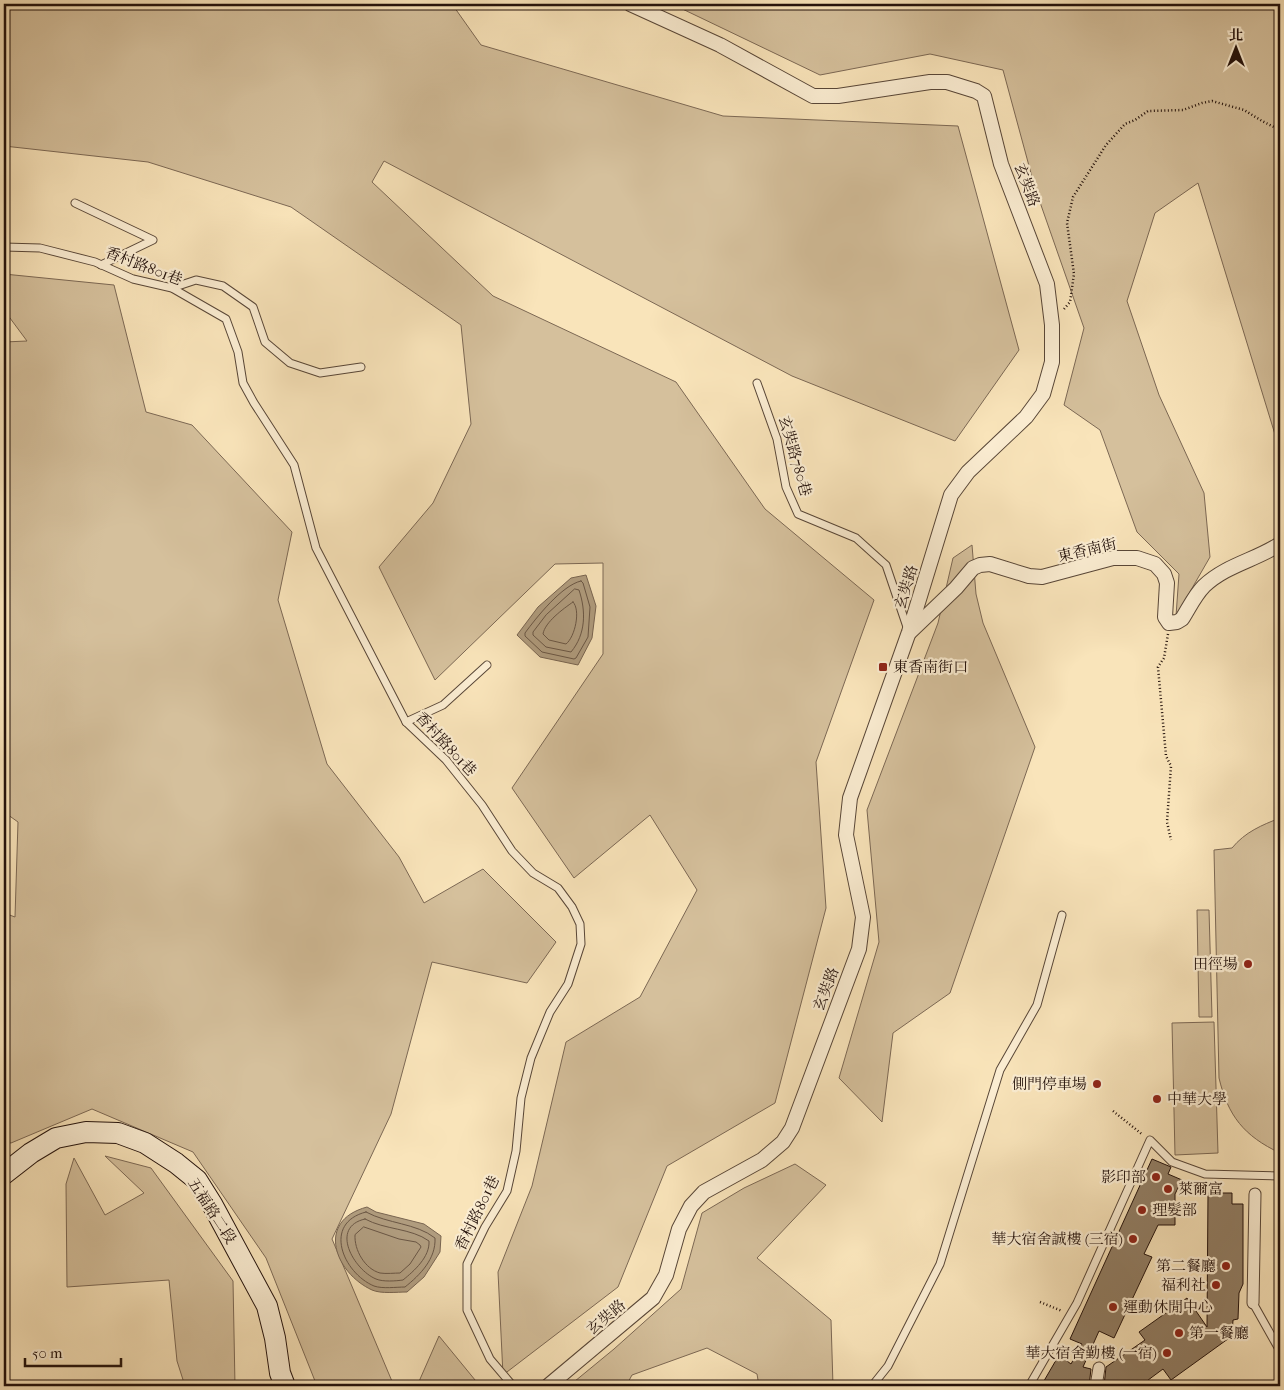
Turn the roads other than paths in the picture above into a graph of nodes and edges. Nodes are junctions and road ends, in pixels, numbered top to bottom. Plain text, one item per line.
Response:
1 (630, 4) edge
2 (75, 203) dead end
3 (4, 246) edge
4 (101, 265) junction
5 (172, 288) junction
6 (361, 367) dead end
7 (757, 383) dead end
8 (1280, 544) edge
9 (909, 632) junction
10 (487, 665) dead end
11 (406, 722) junction
12 (1062, 915) dead end
13 (4, 1174) edge
14 (1280, 1176) edge
15 (1255, 1194) dead end
16 (1253, 1303) joint
17 (1280, 1352) edge
18 (1099, 1368) dead end
19 (285, 1386) edge
20 (513, 1386) edge
21 (548, 1386) edge
22 (872, 1386) edge
23 (1029, 1386) edge
24 (1096, 1386) edge

1 - 9 street, 玄奘路
2 - 4 lane
3 - 4 lane, 香村路801巷
4 - 5 lane, 香村路801巷
5 - 6 lane
5 - 11 lane, 香村路801巷
7 - 9 lane, 玄奘路780巷
8 - 9 street, 東香南街
9 - 21 street, 玄奘路
10 - 11 lane
11 - 20 lane, 香村路801巷
12 - 22 lane
13 - 19 main road, 五福路二段
14 - 23 lane
15 - 16 street
16 - 17 lane
18 - 24 street

